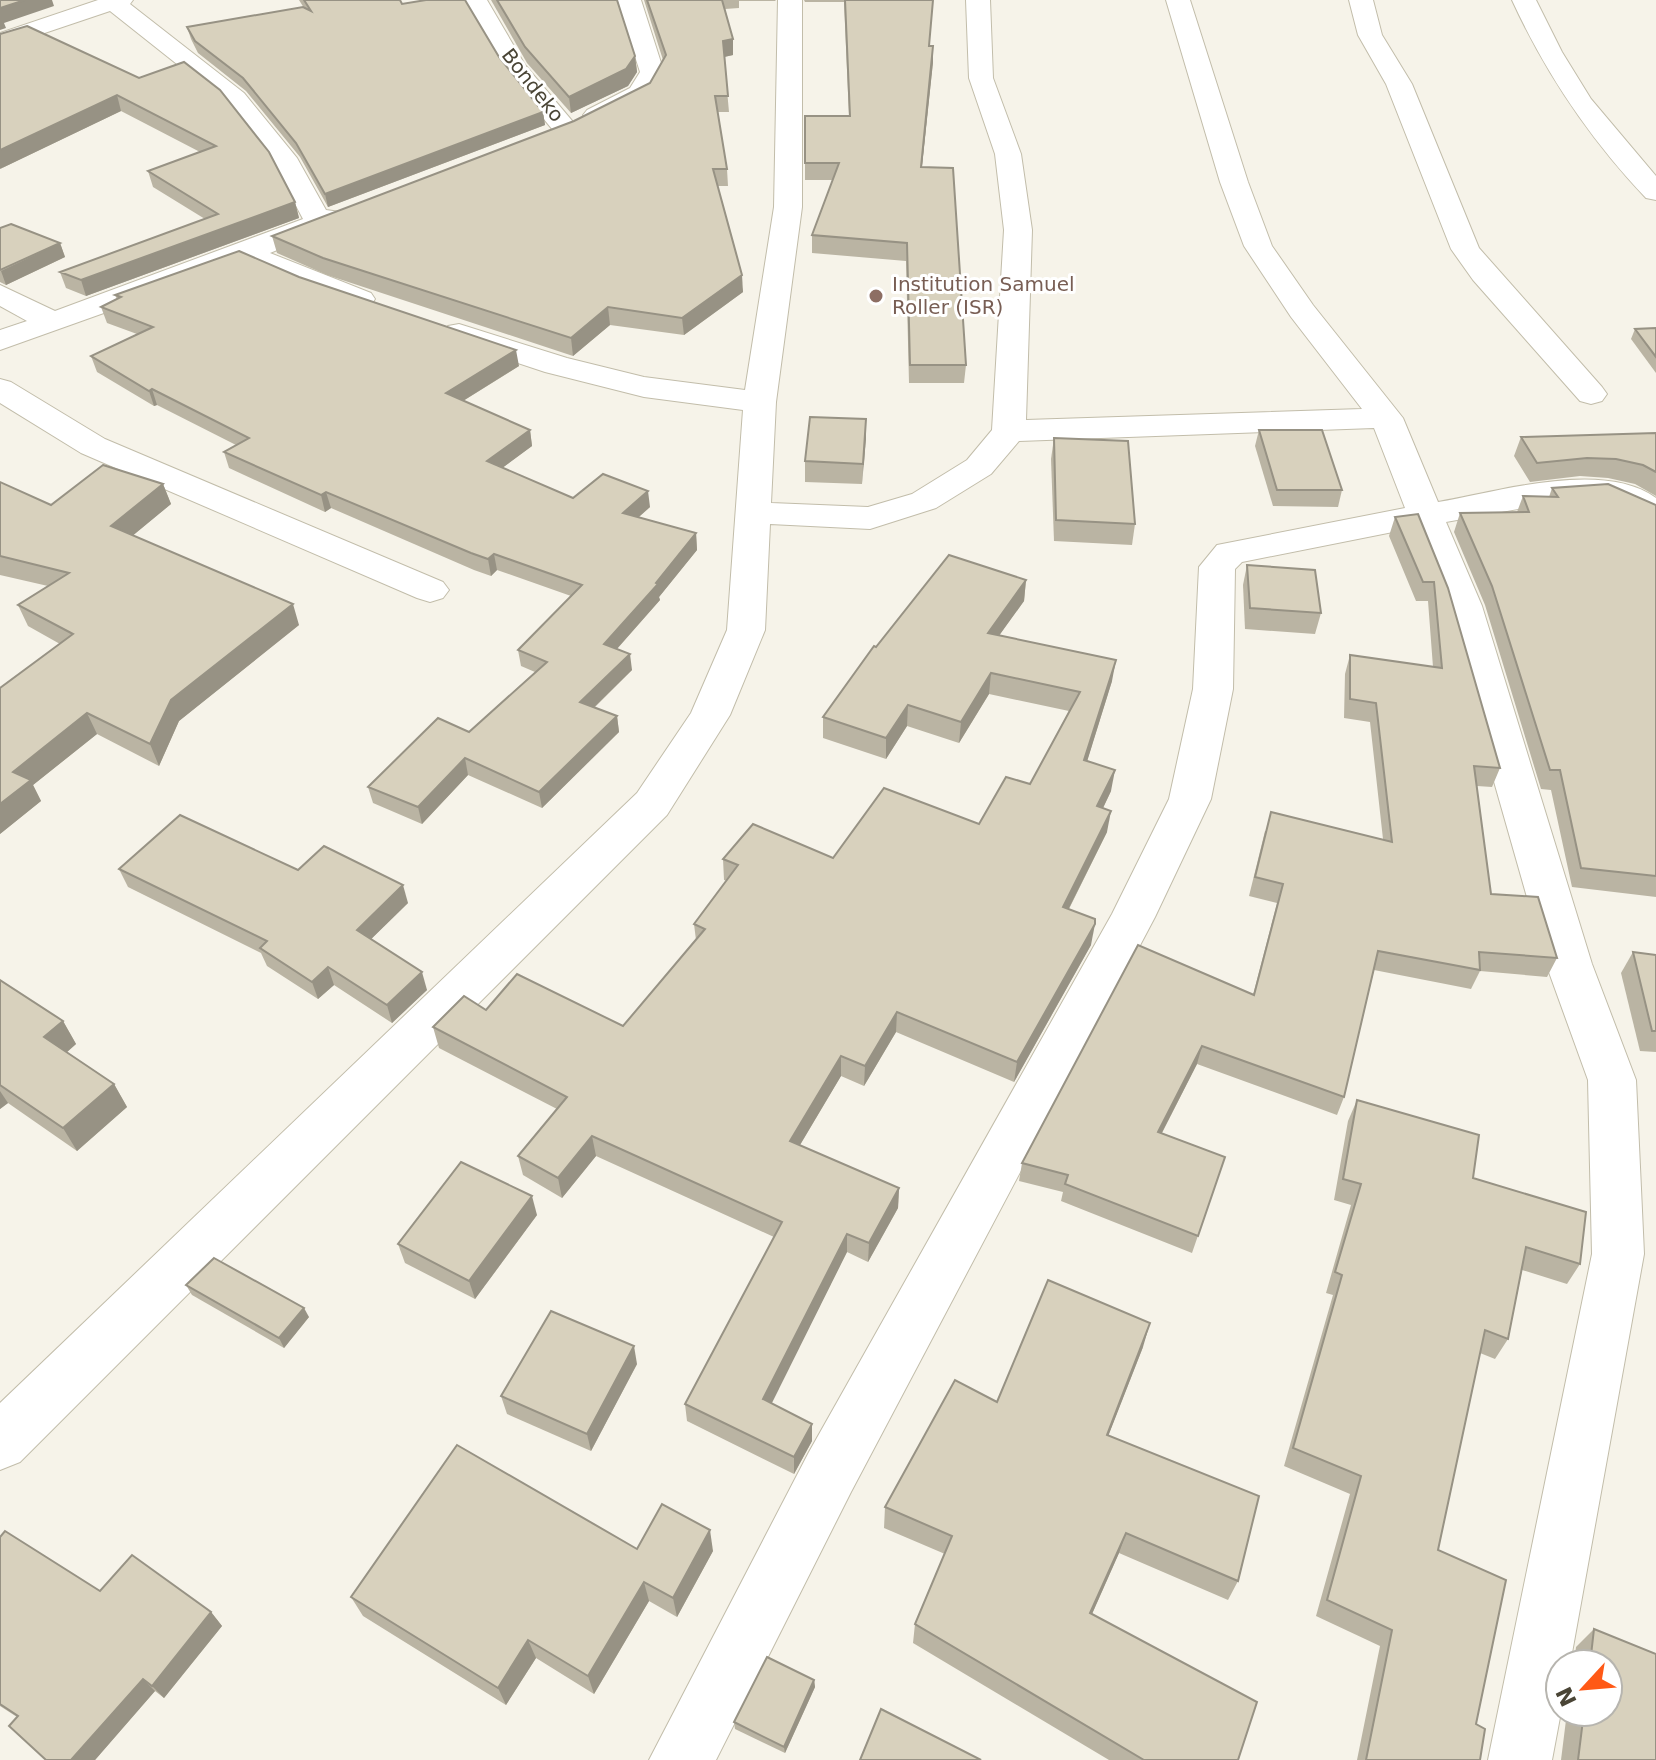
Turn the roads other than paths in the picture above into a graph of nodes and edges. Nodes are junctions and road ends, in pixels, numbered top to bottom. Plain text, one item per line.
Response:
1 (475, 0) edge
2 (629, 0) edge
3 (790, 0) edge
4 (978, 0) edge
5 (1178, 0) edge
6 (1361, 0) edge
7 (1524, 0) edge
8 (115, 1) edge
9 (0, 41) edge
10 (566, 129) junction
11 (538, 140) edge
12 (1656, 192) edge
13 (349, 212) edge
14 (319, 223) junction
15 (244, 253) junction
16 (0, 294) edge
17 (390, 309) edge
18 (53, 322) junction
19 (435, 325) edge
20 (0, 341) edge
21 (0, 389) edge
22 (1591, 394) dead end
23 (760, 402) junction
24 (1386, 418) junction
25 (1009, 431) junction
26 (753, 513) junction
27 (1656, 514) edge
28 (1425, 515) junction
29 (430, 590) dead end
30 (0, 1442) edge
31 (681, 1760) edge
32 (1520, 1760) edge

1 - 10 street, Bondeko
2 - 10 street
3 - 23 street
4 - 25 street
5 - 24 street
6 - 22 street
7 - 12 street
8 - 9 street
8 - 14 street
10 - 11 street
13 - 14 street
14 - 15 street
15 - 17 street
15 - 18 street
16 - 18 street
18 - 20 street
19 - 23 street
21 - 29 street
23 - 26 street
24 - 25 street
24 - 28 street
25 - 26 street
26 - 30 street
27 - 28 street
28 - 31 street
28 - 32 street

